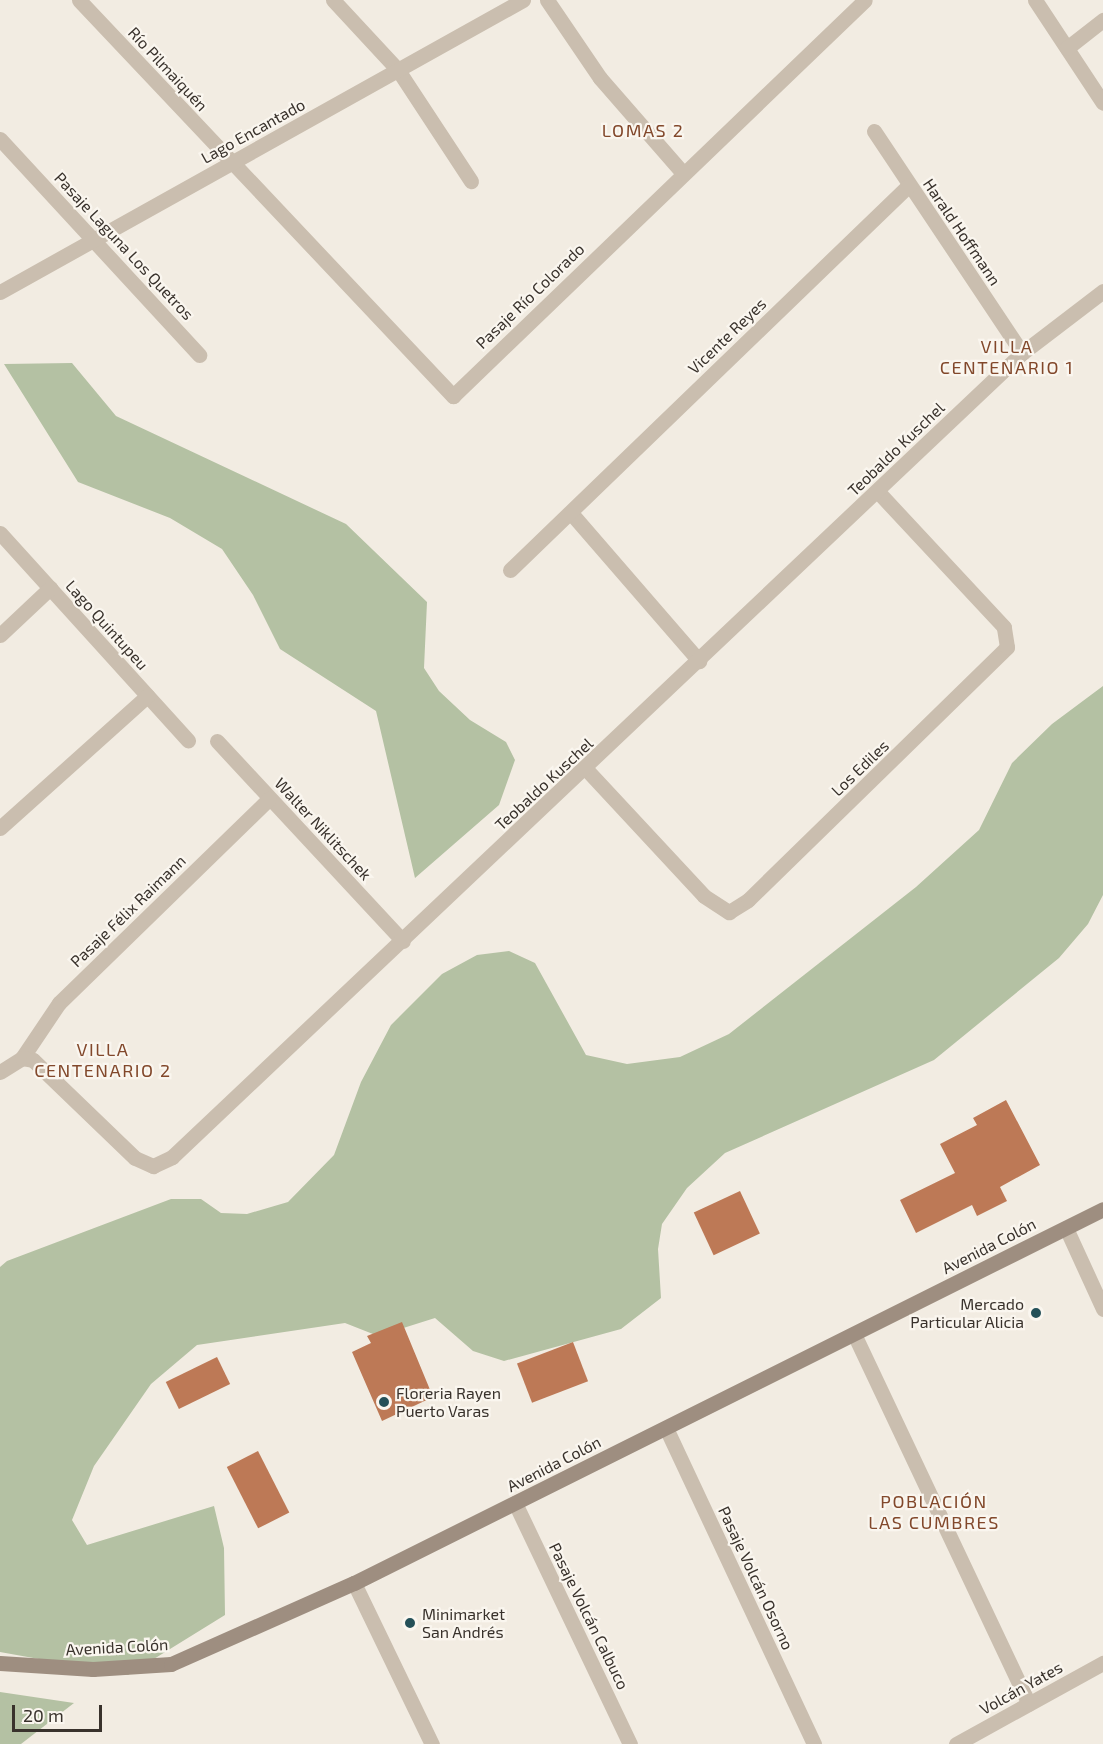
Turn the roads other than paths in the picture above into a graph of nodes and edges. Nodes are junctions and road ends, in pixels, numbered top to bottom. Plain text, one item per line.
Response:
1 (79, 0) edge
2 (333, 0) edge
3 (523, 0) edge
4 (547, 0) edge
5 (865, 0) edge
6 (1035, 0) edge
7 (1103, 20) edge
8 (1067, 48) junction
9 (398, 70) junction
10 (1103, 103) edge
11 (874, 131) dead end
12 (0, 139) edge
13 (0, 153) edge
14 (22, 163) junction
15 (232, 163) junction
16 (683, 173) junction
17 (471, 181) dead end
18 (909, 185) junction
19 (95, 239) junction
20 (1103, 291) edge
21 (0, 292) edge
22 (1023, 353) junction
23 (199, 355) dead end
24 (878, 492) junction
25 (571, 513) junction
26 (0, 533) edge
27 (510, 570) dead end
28 (50, 588) junction
29 (0, 635) edge
30 (699, 661) junction
31 (147, 696) junction
32 (188, 740) dead end
33 (217, 741) dead end
34 (586, 769) junction
35 (269, 799) junction
36 (0, 828) edge
37 (403, 941) junction
38 (22, 1058) junction
39 (0, 1072) edge
40 (1103, 1209) edge
41 (1066, 1228) junction
42 (1103, 1309) edge
43 (854, 1334) junction
44 (666, 1428) junction
45 (515, 1503) junction
46 (354, 1583) junction
47 (0, 1663) edge
48 (1103, 1663) edge
49 (1029, 1704) junction
50 (432, 1744) edge
51 (630, 1744) edge
52 (814, 1744) edge
53 (956, 1744) edge

1 - 15 street, Río Pilmaiquén
2 - 9 street
3 - 9 street, Lago Encantado
4 - 16 street
5 - 16 street, Pasaje Río Colorado
6 - 8 street
7 - 8 street
8 - 10 street
9 - 15 street, Lago Encantado
9 - 17 street
11 - 18 street, Harald Hoffmann
12 - 14 street, Pasaje Laguna Los Quetros
13 - 14 street, Pasaje Laguna Los Quetros
14 - 19 street, Pasaje Laguna Los Quetros
15 - 16 street, Pasaje Río Colorado
15 - 19 street, Lago Encantado
18 - 22 street, Harald Hoffmann
18 - 25 street, Vicente Reyes
19 - 21 street, Lago Encantado
19 - 23 street, Pasaje Laguna Los Quetros
20 - 22 street, Teobaldo Kuschel
22 - 24 street, Teobaldo Kuschel
24 - 30 street, Teobaldo Kuschel
24 - 34 street, Los Ediles
25 - 27 street, Vicente Reyes
25 - 30 street
26 - 28 street, Lago Quintupeu
28 - 29 street
28 - 31 street, Lago Quintupeu
30 - 34 street, Teobaldo Kuschel
31 - 32 street, Lago Quintupeu
31 - 36 street
33 - 35 street, Walter Niklitschek
34 - 37 street, Teobaldo Kuschel
35 - 37 street, Walter Niklitschek
35 - 38 street, Pasaje Félix Raimann
37 - 38 street, Teobaldo Kuschel
38 - 39 street
40 - 41 main road, Avenida Colón
41 - 42 street
41 - 43 main road, Avenida Colón
43 - 44 main road, Avenida Colón
43 - 49 street
44 - 45 main road, Avenida Colón
44 - 52 street, Pasaje Volcán Osorno
45 - 46 main road, Avenida Colón
45 - 51 street, Pasaje Volcán Calbuco
46 - 47 main road, Avenida Colón
46 - 50 street
48 - 49 street, Volcán Yates
49 - 53 street, Volcán Yates

